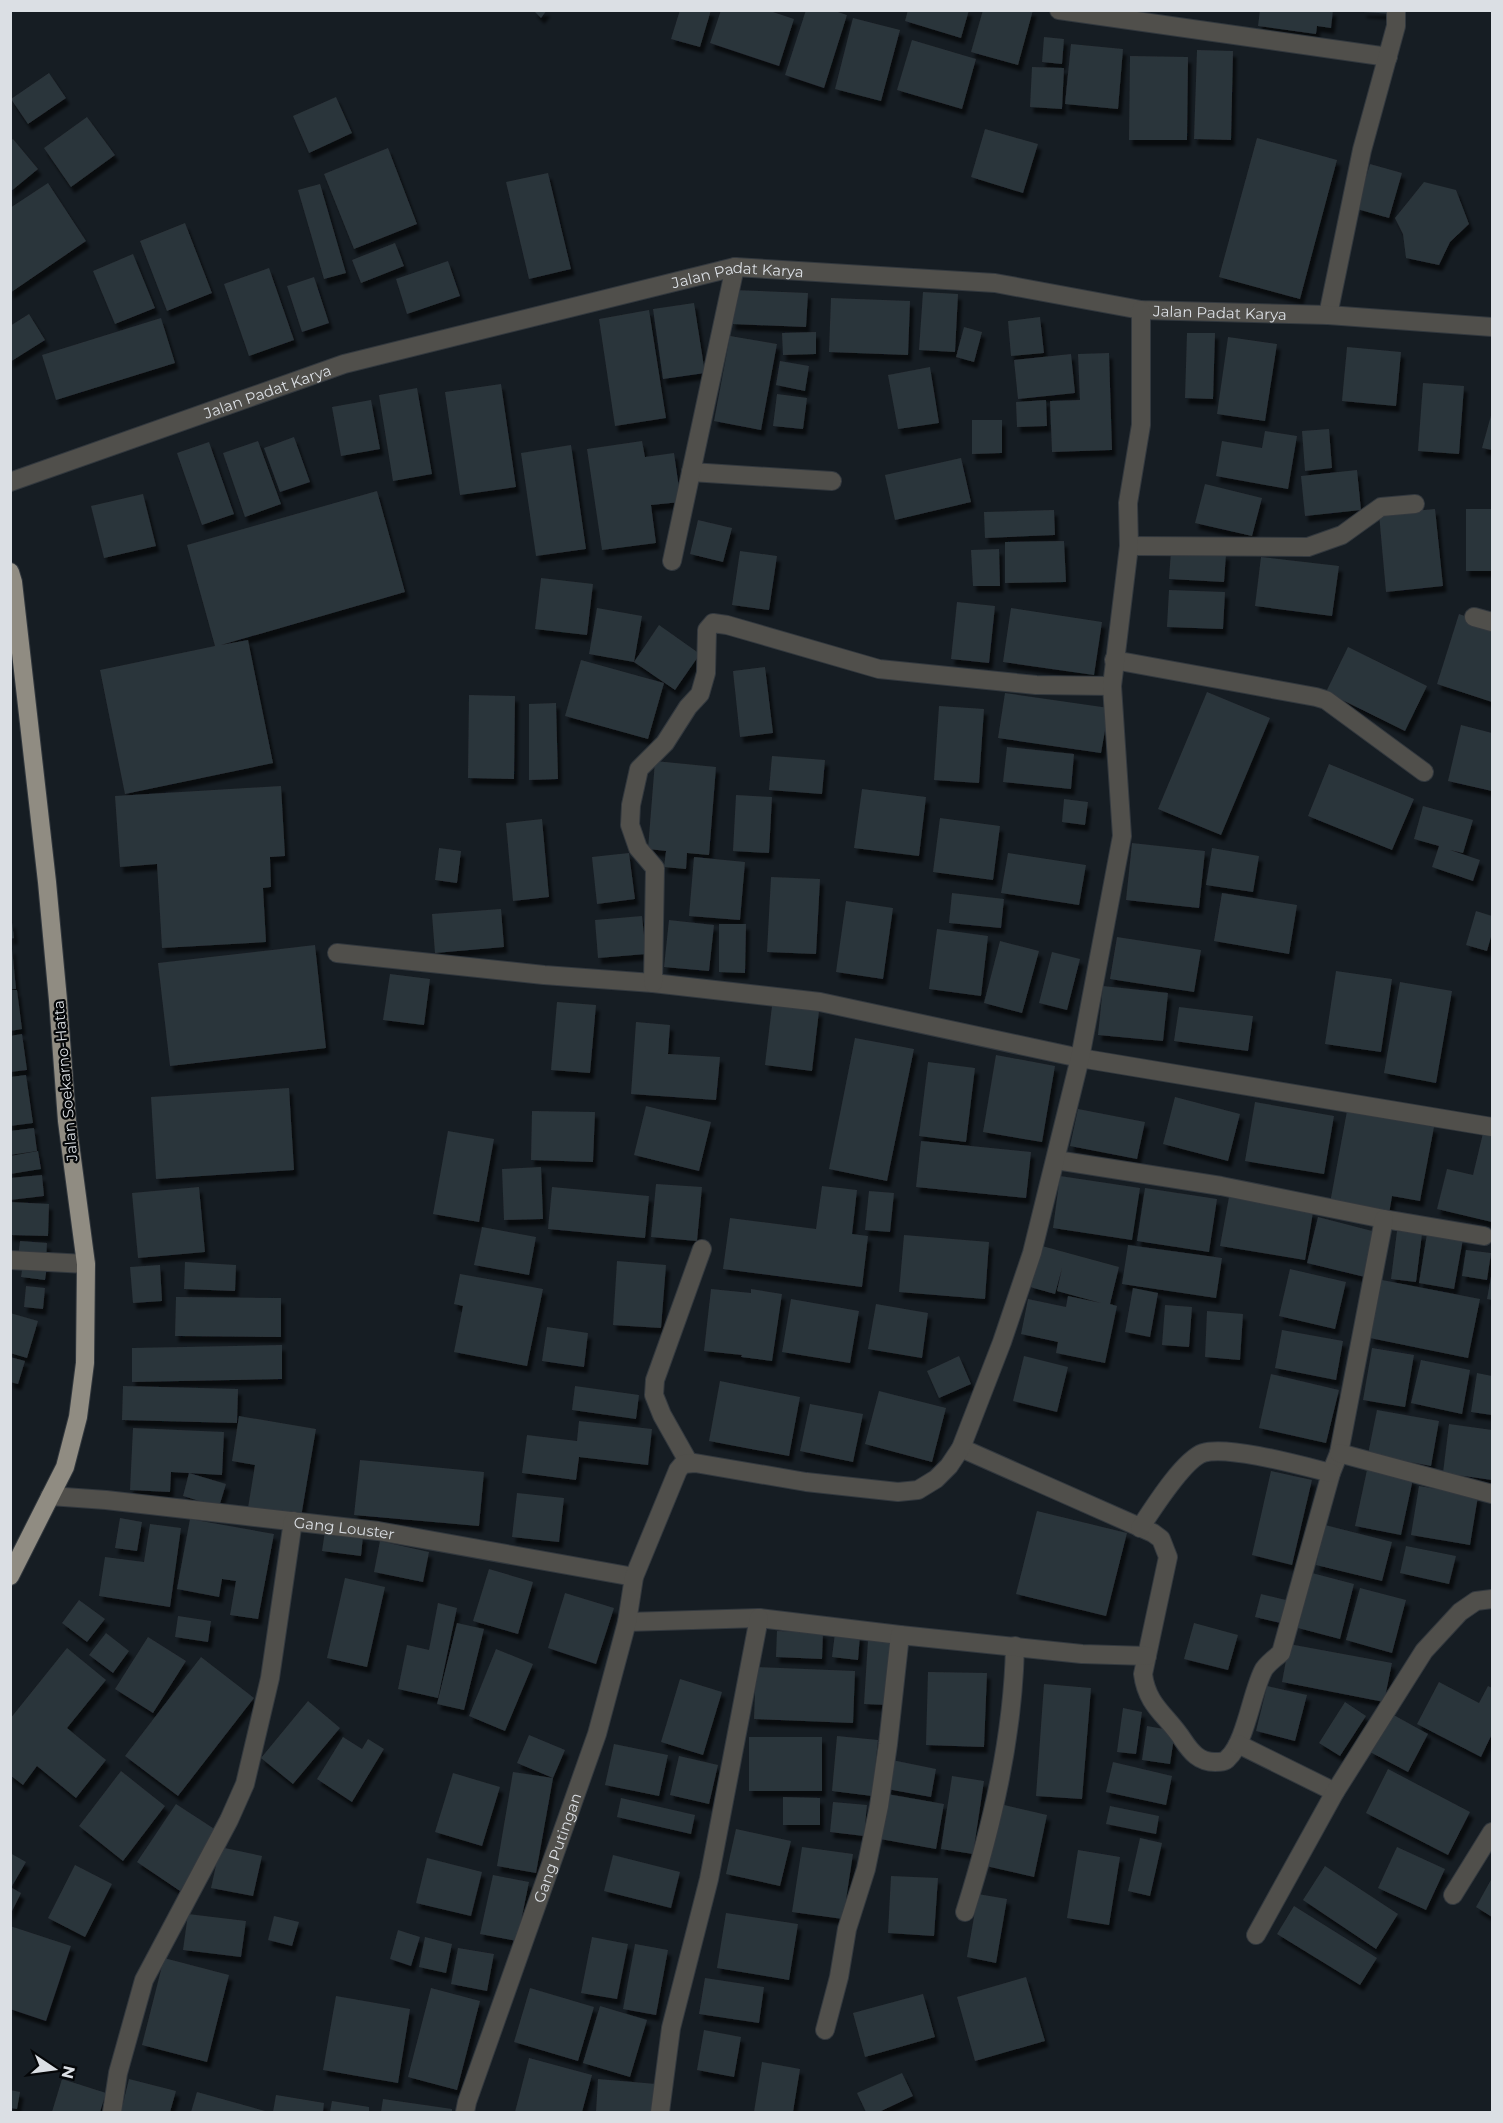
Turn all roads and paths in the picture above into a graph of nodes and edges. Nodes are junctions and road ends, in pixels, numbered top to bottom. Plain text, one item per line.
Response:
1 (1059, 10) edge
2 (1396, 10) edge
3 (1388, 57) junction
4 (735, 267) junction
5 (1141, 310) junction
6 (1328, 315) junction
7 (1492, 327) edge
8 (691, 472) junction
9 (832, 481) dead end
10 (10, 482) edge
11 (1415, 504) dead end
12 (1129, 546) junction
13 (672, 561) dead end
14 (11, 579) edge
15 (1474, 617) dead end
16 (1492, 622) edge
17 (1114, 660) junction
18 (1112, 686) junction
19 (1424, 772) dead end
20 (337, 954) dead end
21 (653, 983) junction
22 (1080, 1058) junction
23 (1492, 1127) edge
24 (1056, 1160) junction
25 (1384, 1219) junction
26 (1484, 1236) dead end
27 (702, 1248) dead end
28 (10, 1260) edge
29 (86, 1264) junction
30 (961, 1448) junction
31 (1339, 1453) junction
32 (689, 1463) junction
33 (1331, 1473) junction
34 (1492, 1494) edge
35 (50, 1496) junction
36 (293, 1521) junction
37 (1140, 1528) junction
38 (10, 1576) edge
39 (634, 1577) junction
40 (1492, 1599) edge
41 (759, 1618) junction
42 (627, 1622) junction
43 (900, 1635) junction
44 (1016, 1647) junction
45 (1147, 1656) junction
46 (1238, 1744) junction
47 (1335, 1792) junction
48 (1492, 1832) edge
49 (1454, 1895) dead end
50 (965, 1912) dead end
51 (1256, 1935) dead end
52 (825, 2030) dead end
53 (112, 2112) edge
54 (465, 2112) edge
55 (660, 2112) edge

1 - 3 street
2 - 3 street
3 - 6 street
4 - 5 street, Jalan Padat Karya
4 - 8 street
4 - 10 street, Jalan Padat Karya
5 - 6 street, Jalan Padat Karya
5 - 12 street
6 - 7 street, Jalan Padat Karya
8 - 9 street
8 - 13 street
11 - 12 street
12 - 17 street
14 - 29 highway, Jalan Soekarno-Hatta
15 - 16 street
17 - 18 street
17 - 19 street
18 - 21 street
18 - 22 street
20 - 21 street
21 - 22 street
22 - 23 street
22 - 24 street
24 - 25 street
24 - 30 street
25 - 26 street
25 - 31 street
27 - 32 street
28 - 29 street
29 - 35 highway, Jalan Soekarno-Hatta
30 - 32 street
30 - 37 street
31 - 33 street
31 - 34 street
32 - 39 street, Gang Putingan
33 - 37 street
33 - 46 street
35 - 36 street, Gang Louster
35 - 38 highway, Jalan Soekarno-Hatta
36 - 39 street, Gang Louster
36 - 53 street
37 - 45 street
39 - 42 street, Gang Putingan
40 - 47 street
41 - 42 street
41 - 43 street
41 - 55 street
42 - 54 street, Gang Putingan
43 - 44 street
43 - 52 street
44 - 45 street
44 - 50 street
45 - 46 street
46 - 47 street
47 - 51 street
48 - 49 street

